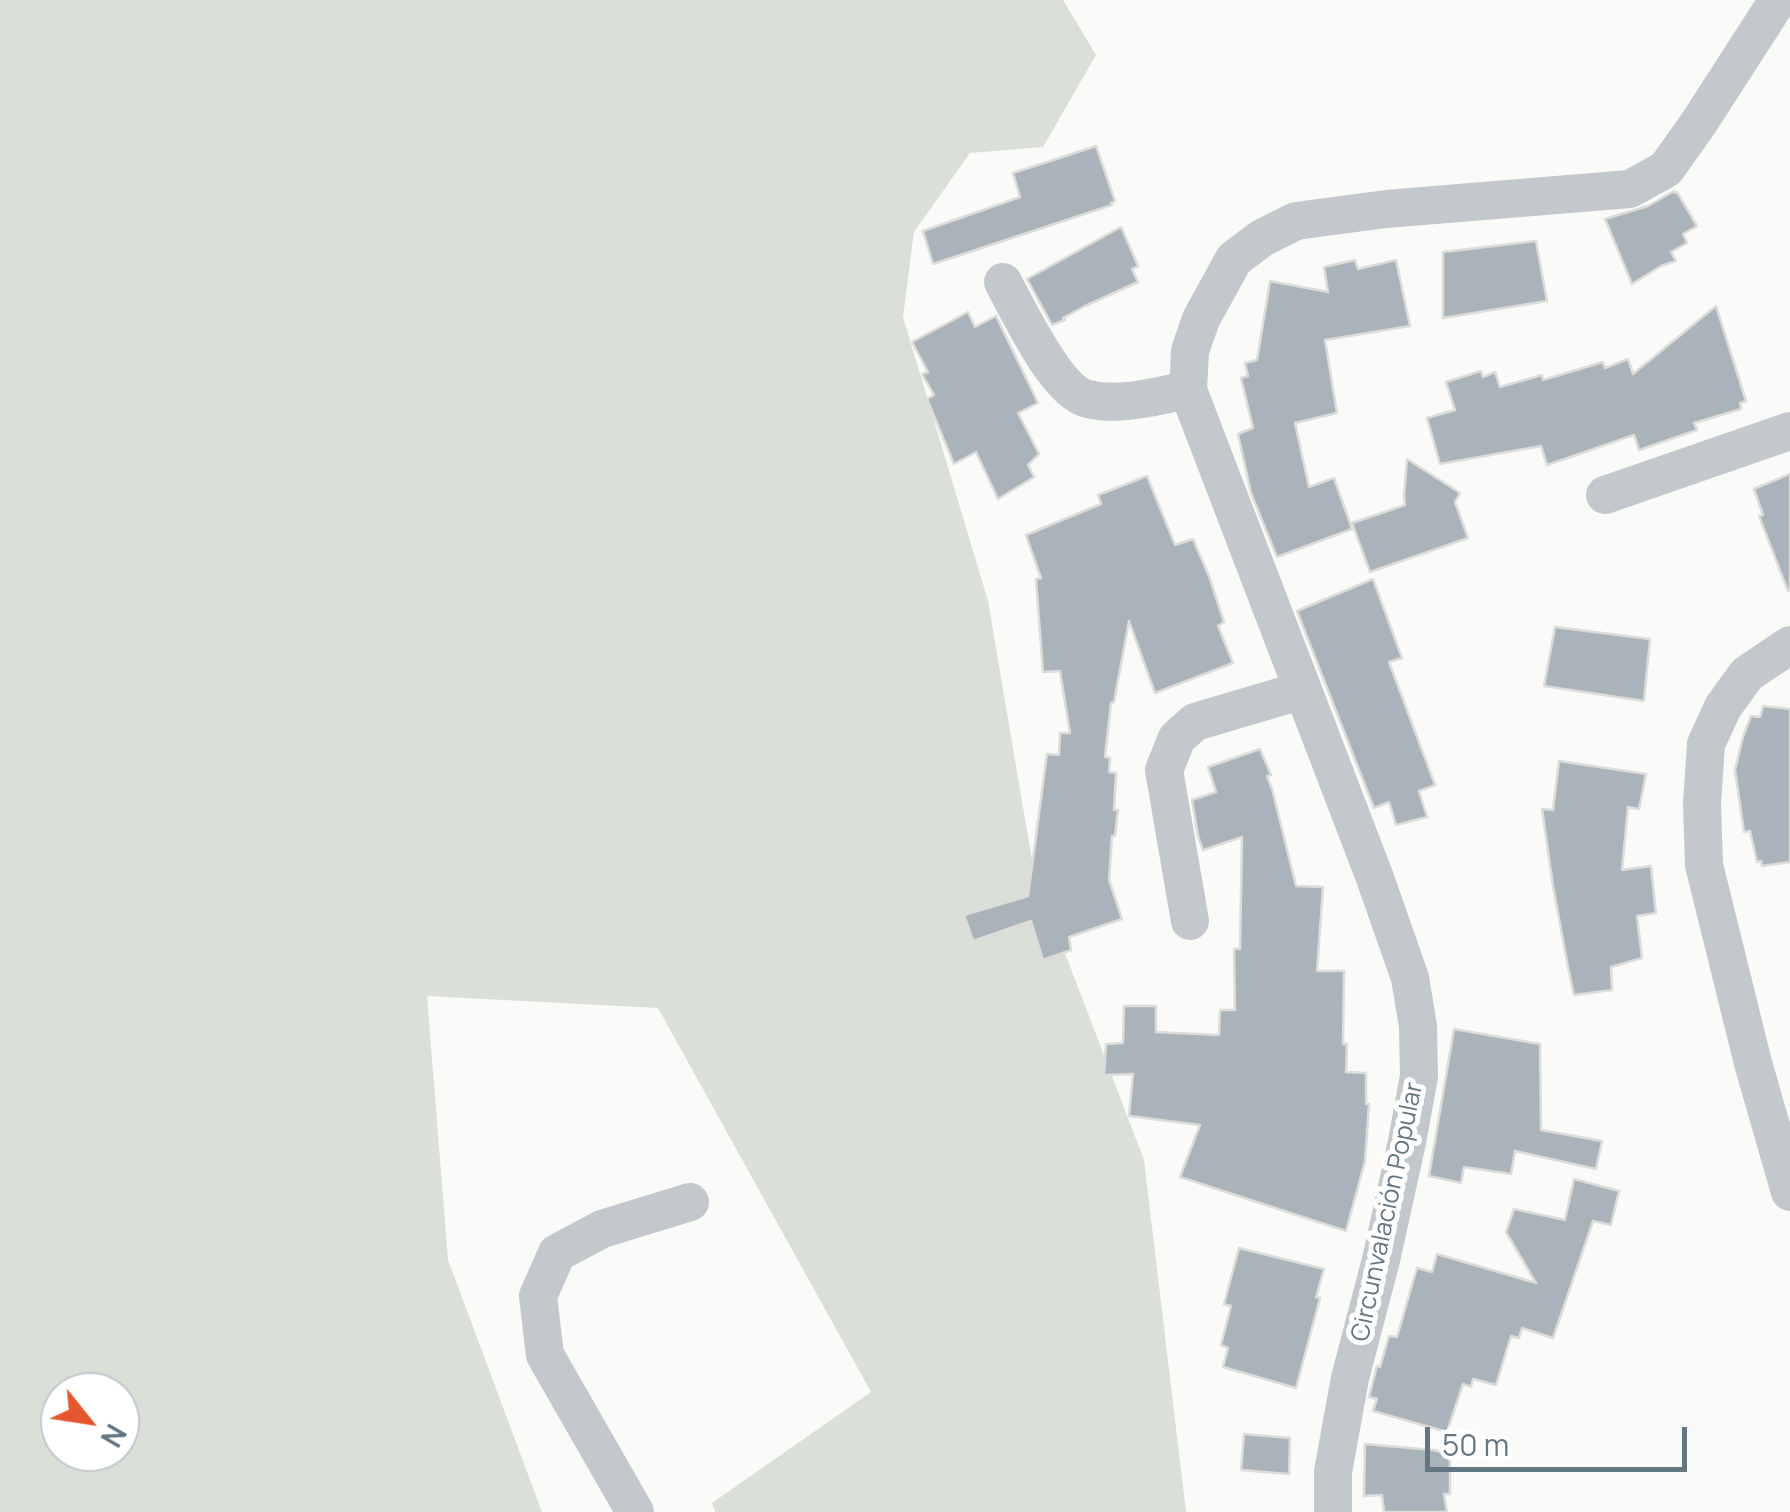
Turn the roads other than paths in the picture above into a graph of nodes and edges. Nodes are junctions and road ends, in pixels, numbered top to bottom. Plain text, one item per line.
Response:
1 (1778, 0) edge
2 (1002, 282) dead end
3 (1188, 390) junction
4 (1790, 431) edge
5 (1605, 494) dead end
6 (1790, 645) edge
7 (1303, 690) junction
8 (1190, 922) dead end
9 (1790, 1192) edge
10 (690, 1202) dead end
11 (635, 1512) edge
12 (1332, 1512) edge

1 - 3 street
2 - 3 street
3 - 7 street, Circunvalación Popular
4 - 5 street
6 - 9 street
7 - 8 street
7 - 12 street, Circunvalación Popular
10 - 11 street

